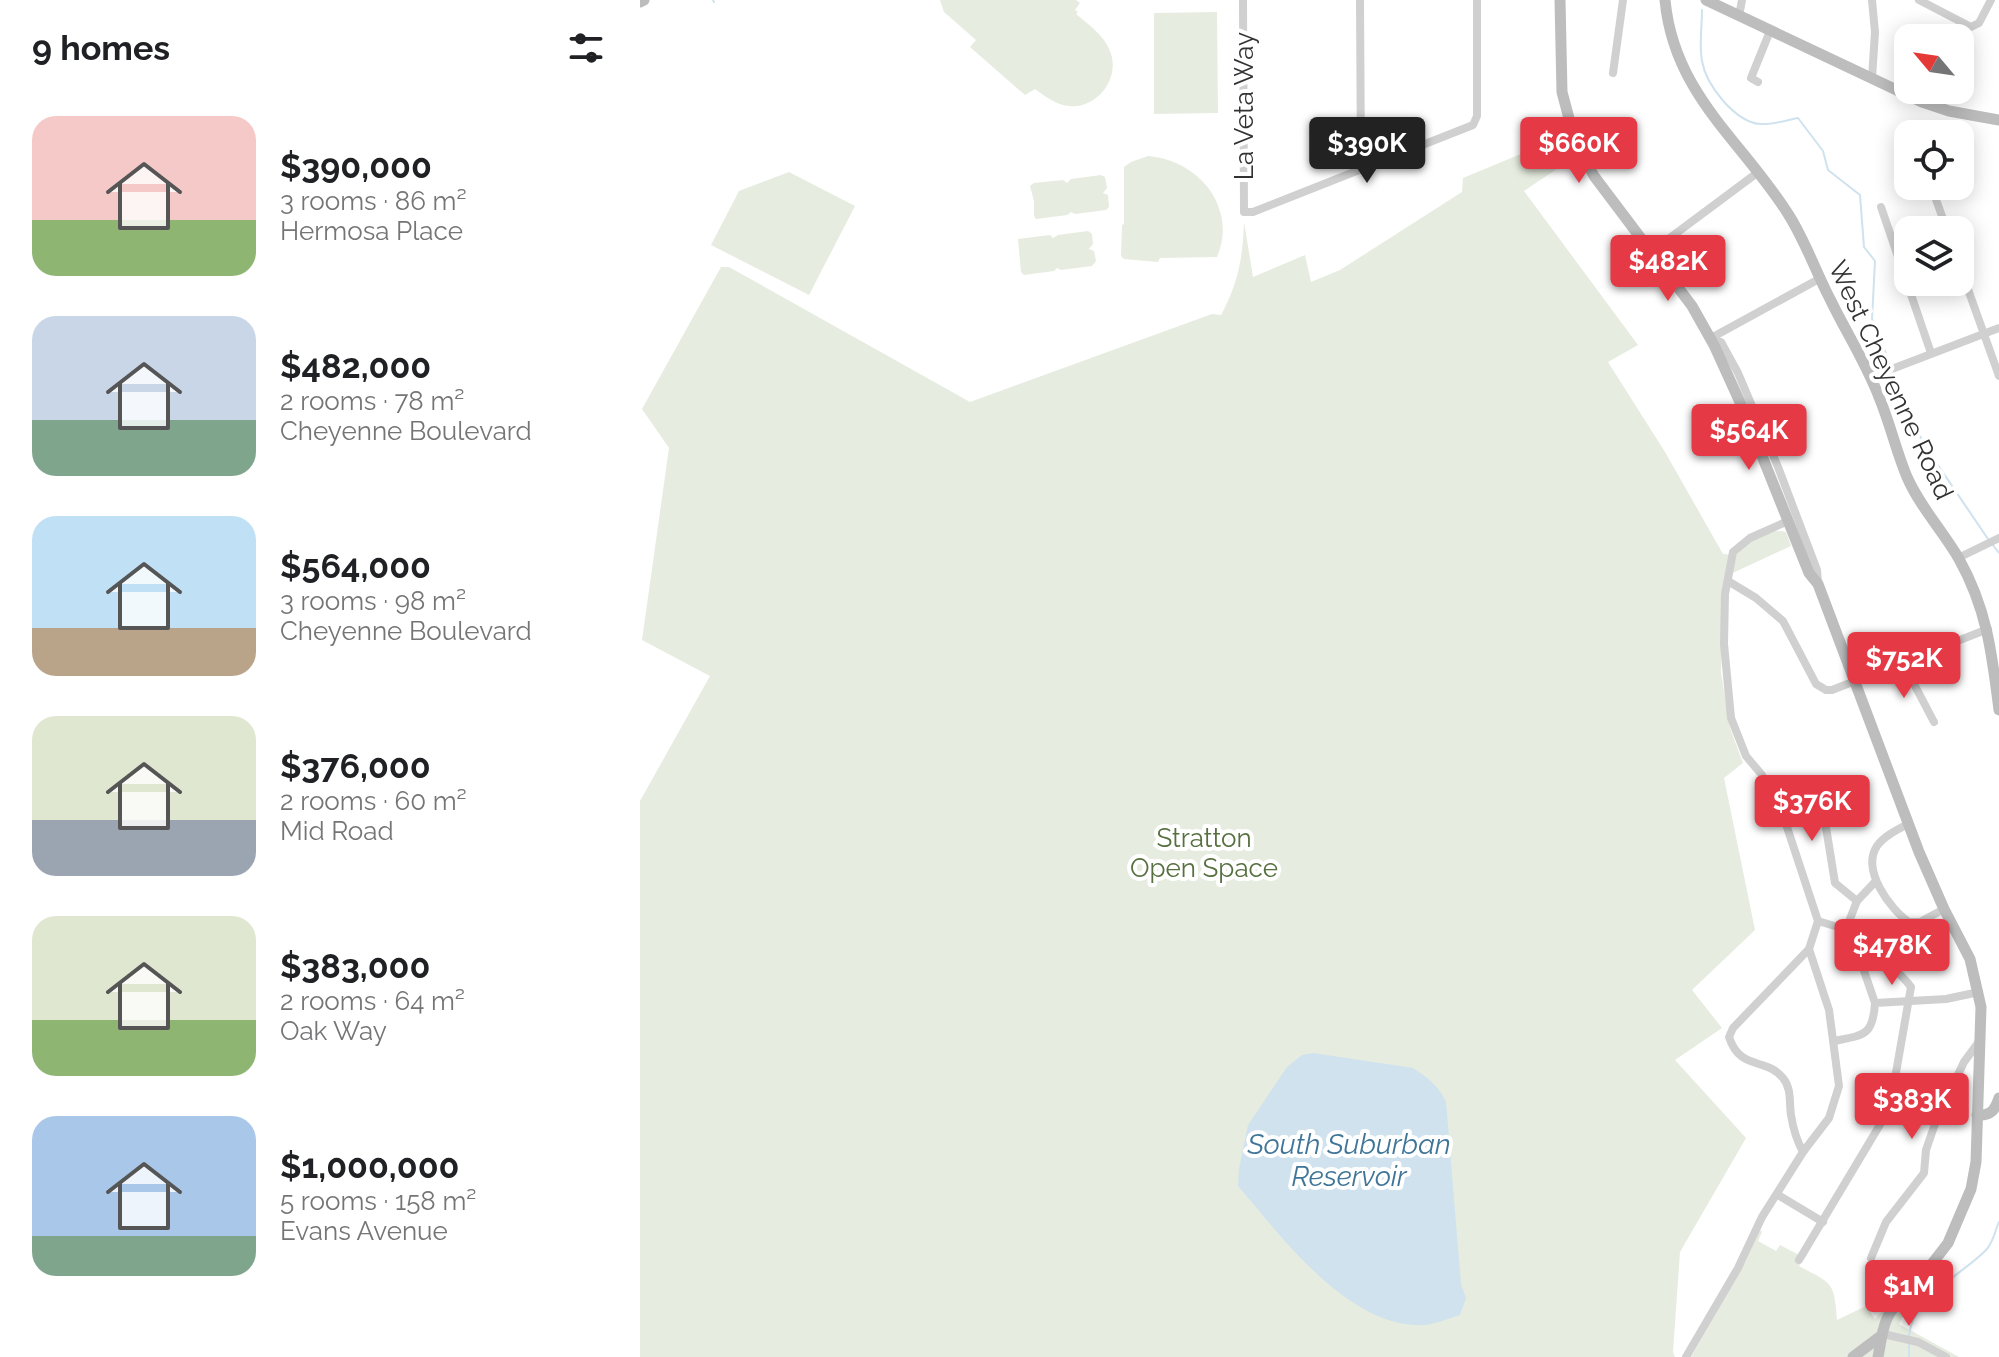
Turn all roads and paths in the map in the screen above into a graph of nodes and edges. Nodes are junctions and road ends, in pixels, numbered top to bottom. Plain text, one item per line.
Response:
1 (1243, 0) edge
2 (1360, 0) edge
3 (1477, 0) edge
4 (1560, 0) edge
5 (1623, 0) edge
6 (1665, 0) edge
7 (1706, 0) edge
8 (1742, 0) edge
9 (1872, 0) edge
10 (1919, 0) edge
11 (1991, 0) edge
12 (1739, 16) junction
13 (1770, 31) junction
14 (1613, 73) dead end
15 (1872, 78) junction
16 (1758, 82) dead end
17 (1999, 120) edge
18 (1361, 170) junction
19 (1757, 173) junction
20 (1881, 207) dead end
21 (1651, 252) junction
22 (1819, 279) junction
23 (1971, 296) edge
24 (1999, 328) edge
25 (1985, 335) junction
26 (1710, 339) junction
27 (1931, 353) junction
28 (1999, 376) edge
29 (1871, 377) junction
30 (1788, 521) junction
31 (1993, 540) edge
32 (1958, 558) junction
33 (1728, 581) junction
34 (1818, 584) junction
35 (1988, 629) junction
36 (1903, 663) junction
37 (1854, 680) junction
38 (1999, 710) edge
39 (1934, 722) dead end
40 (1767, 784) junction
41 (1908, 824) junction
42 (1875, 882) junction
43 (1857, 901) junction
44 (1944, 909) junction
45 (1818, 921) junction
46 (1848, 924) junction
47 (1809, 949) junction
48 (1979, 992) junction
49 (1909, 1002) junction
50 (1875, 1003) junction
51 (1981, 1038) junction
52 (1834, 1041) junction
53 (1999, 1098) edge
54 (1977, 1115) junction
55 (1803, 1152) junction
56 (1778, 1195) junction
57 (1823, 1222) junction
58 (1871, 1258) dead end
59 (1799, 1260) dead end
60 (1883, 1334) junction
61 (1686, 1357) edge
62 (1851, 1357) edge
63 (1878, 1357) edge
64 (1946, 1357) edge

1 - 18 street, La Veta Way
2 - 18 street
3 - 18 street
4 - 21 street
5 - 14 street
6 - 19 street, West Cheyenne Road
7 - 12 street
8 - 12 street
9 - 15 street
10 - 11 street
12 - 13 street
13 - 15 street
13 - 16 street
15 - 17 street
19 - 21 street
19 - 22 street, West Cheyenne Road
20 - 27 street
21 - 26 street
22 - 26 street
22 - 29 street, West Cheyenne Road
23 - 25 street
24 - 25 street
25 - 27 street
25 - 28 street
26 - 30 street
26 - 34 street
27 - 29 street
29 - 32 street, West Cheyenne Road
30 - 33 street
30 - 34 street
31 - 32 street
32 - 35 street, West Cheyenne Road
33 - 37 street
33 - 40 street
34 - 37 street
35 - 36 street
35 - 38 street, West Cheyenne Road
36 - 37 street
36 - 39 street
37 - 41 street
40 - 43 street
40 - 45 street
41 - 42 street
41 - 44 street
42 - 43 street
42 - 44 street
43 - 46 street
44 - 48 street
45 - 46 street
45 - 47 street
46 - 49 street
46 - 50 street
47 - 52 street
47 - 55 street
48 - 49 street
48 - 51 street
49 - 50 street
49 - 57 street
50 - 52 street
51 - 54 street
51 - 58 street
52 - 55 street
53 - 54 street
54 - 60 street
55 - 56 street
56 - 57 street
56 - 61 street
57 - 59 street
60 - 62 street
60 - 63 street
60 - 64 street

